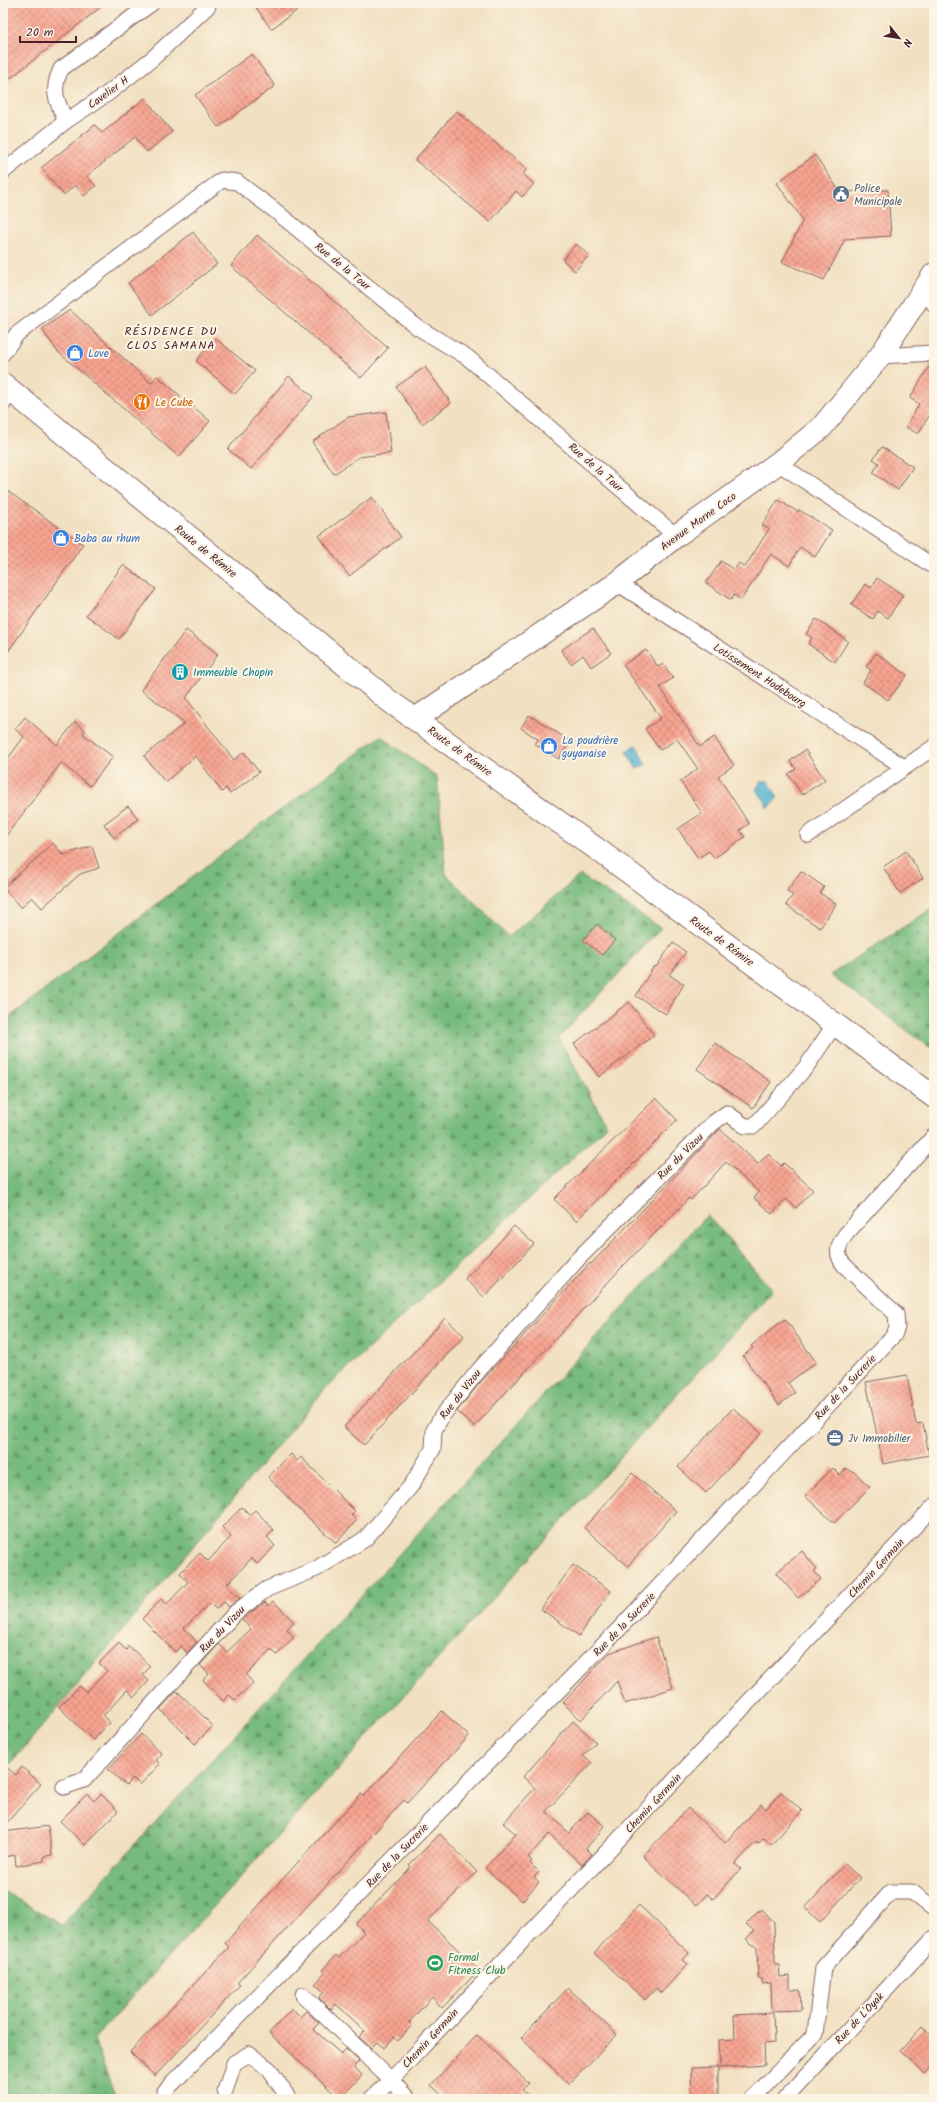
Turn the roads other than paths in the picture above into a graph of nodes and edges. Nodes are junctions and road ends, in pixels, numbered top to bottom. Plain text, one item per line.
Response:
1 (152, 3) edge
2 (208, 6) dead end
3 (66, 121) junction
4 (3, 172) edge
5 (931, 288) edge
6 (3, 353) edge
7 (934, 353) edge
8 (880, 356) junction
9 (5, 393) edge
10 (778, 463) junction
11 (676, 536) junction
12 (934, 567) edge
13 (617, 583) junction
14 (415, 719) junction
15 (934, 747) edge
16 (904, 767) junction
17 (808, 835) dead end
18 (835, 1024) junction
19 (934, 1097) edge
20 (934, 1136) edge
21 (934, 1506) edge
22 (64, 1787) dead end
23 (933, 1908) edge
24 (934, 1938) edge
25 (304, 1995) dead end
26 (391, 2080) junction
27 (165, 2091) dead end
28 (225, 2091) dead end
29 (289, 2099) edge
30 (371, 2099) edge
31 (408, 2099) edge
32 (752, 2099) edge
33 (785, 2099) edge

1 - 3 street
2 - 3 street, Cavelier H
3 - 4 street, Cavelier H
5 - 8 main road, Avenue Morne Coco
6 - 11 street, Rue de la Tour
7 - 8 street
8 - 10 main road, Avenue Morne Coco
9 - 14 main road, Route de Rémire
10 - 11 main road, Avenue Morne Coco
10 - 12 street
11 - 13 main road, Avenue Morne Coco
13 - 14 main road, Avenue Morne Coco
13 - 16 street, Lotissement Hodebourg
14 - 18 main road, Route de Rémire
15 - 16 street
16 - 17 street
18 - 19 main road, Route de Rémire
18 - 22 street, Rue du Vizou
20 - 27 street, Rue de la Sucrerie
21 - 26 street, Chemin Germain
23 - 32 street
24 - 33 street, Rue de L'Oyak
25 - 26 street
26 - 30 street, Chemin Germain
26 - 31 street
28 - 29 street

